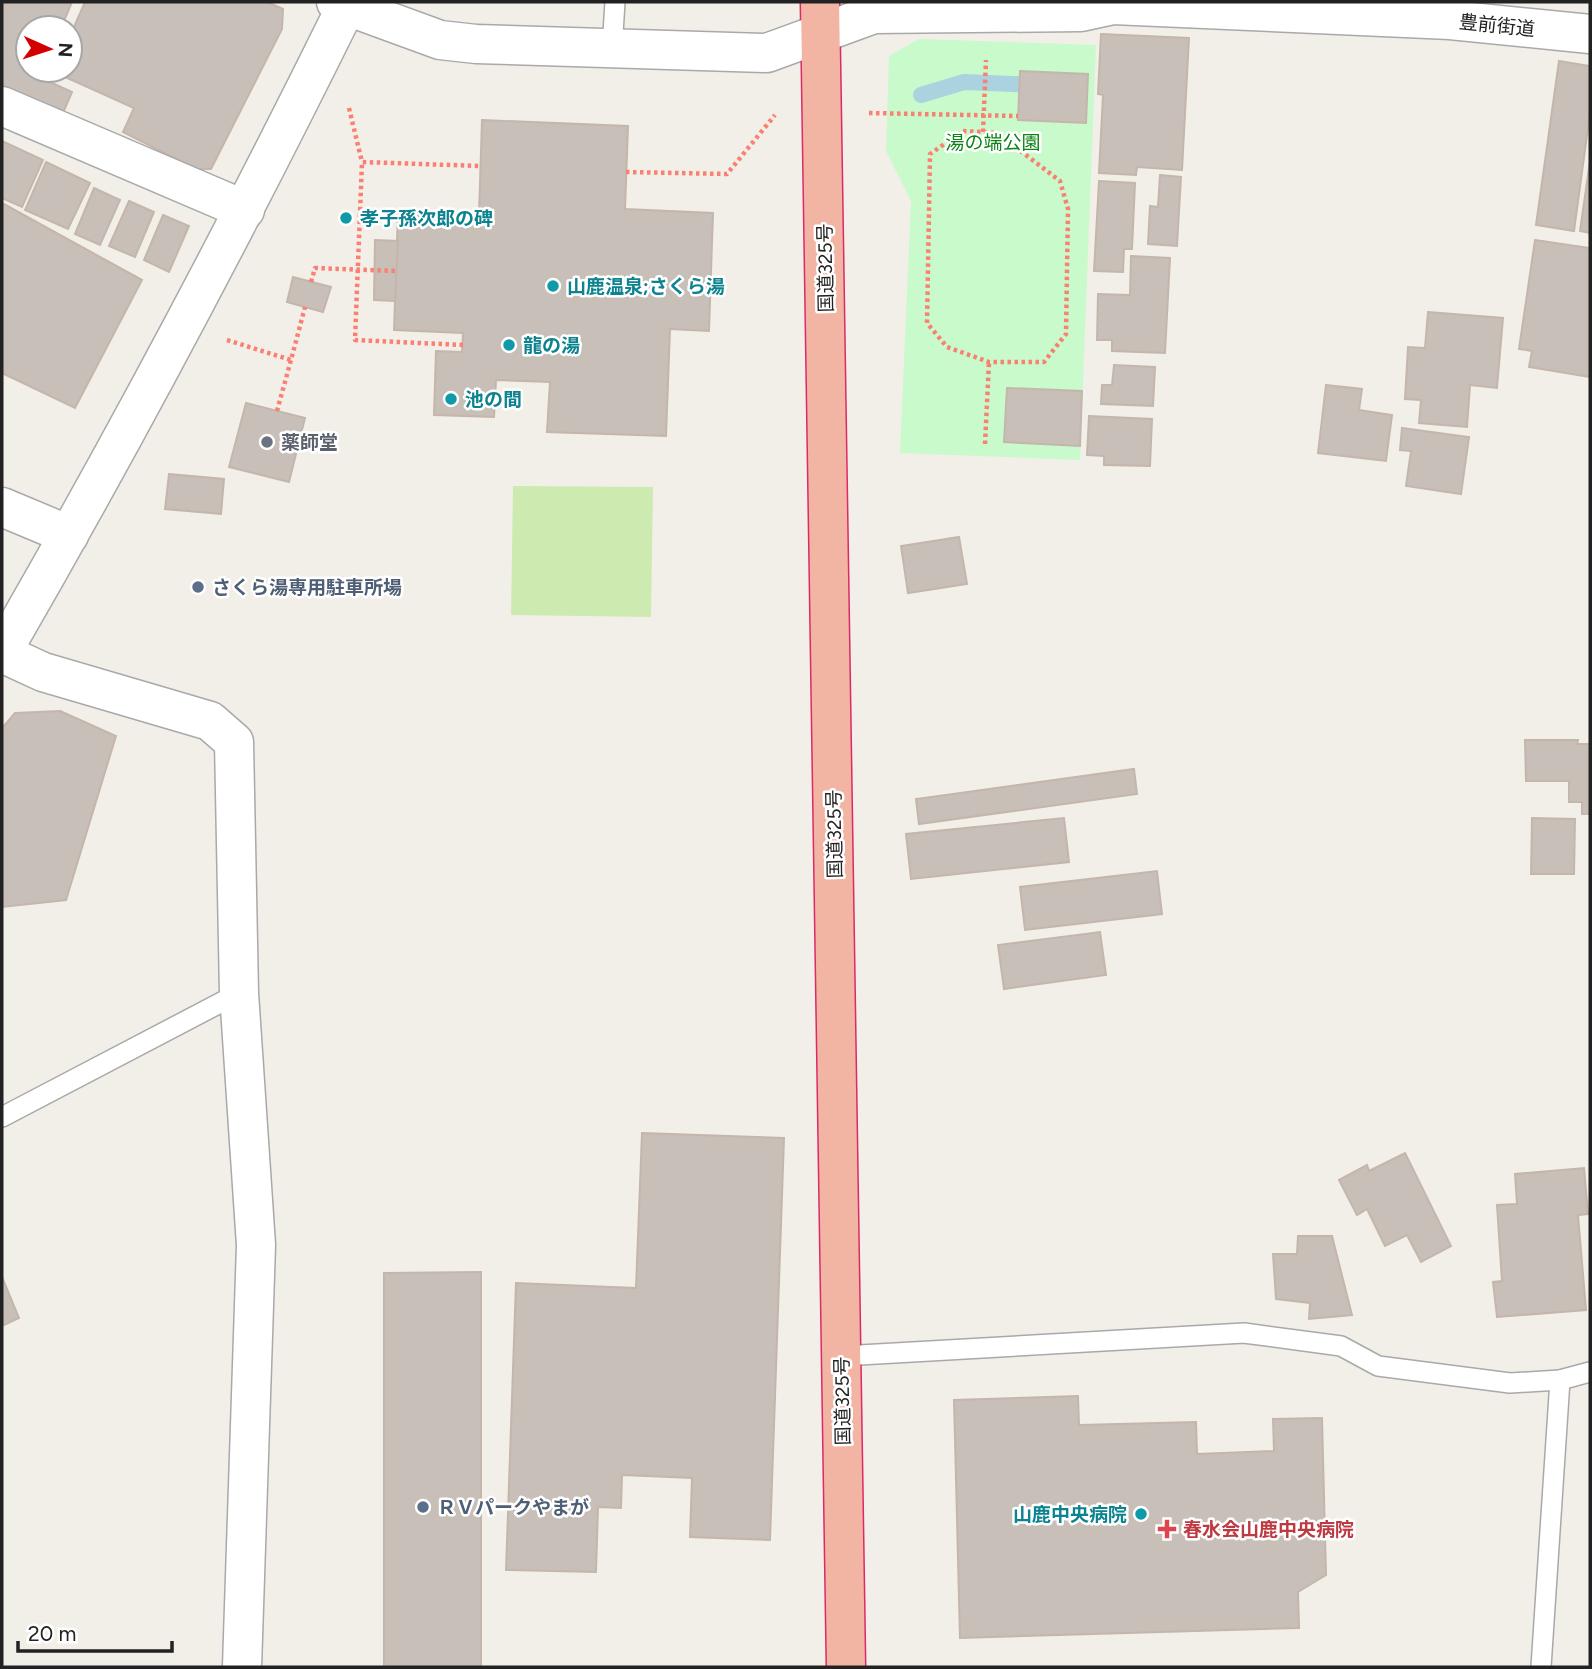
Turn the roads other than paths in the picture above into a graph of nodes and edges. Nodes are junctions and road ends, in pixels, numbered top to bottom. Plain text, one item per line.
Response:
1 (615, 2) edge
2 (341, 4) edge
3 (1113, 4) edge
4 (1451, 11) edge
5 (820, 18) edge
6 (1590, 34) edge
7 (612, 49) junction
8 (2, 106) edge
9 (244, 210) junction
10 (2, 507) edge
11 (69, 535) junction
12 (2, 653) edge
13 (239, 993) junction
14 (2, 1117) edge
15 (842, 1356) junction
16 (1590, 1372) edge
17 (1560, 1380) junction
18 (242, 1667) edge
19 (846, 1667) edge
20 (1541, 1667) edge

1 - 7 lane
2 - 7 street, 豊前街道
2 - 9 street
3 - 4 street, 豊前街道
3 - 5 street, 豊前街道
4 - 6 street, 豊前街道
5 - 7 street, 豊前街道
5 - 15 highway, 国道325号
8 - 9 street
9 - 11 street
10 - 11 street
11 - 12 street
12 - 13 street
13 - 14 lane
13 - 18 street
15 - 17 lane
15 - 19 highway, 国道325号
16 - 17 lane
17 - 20 lane

